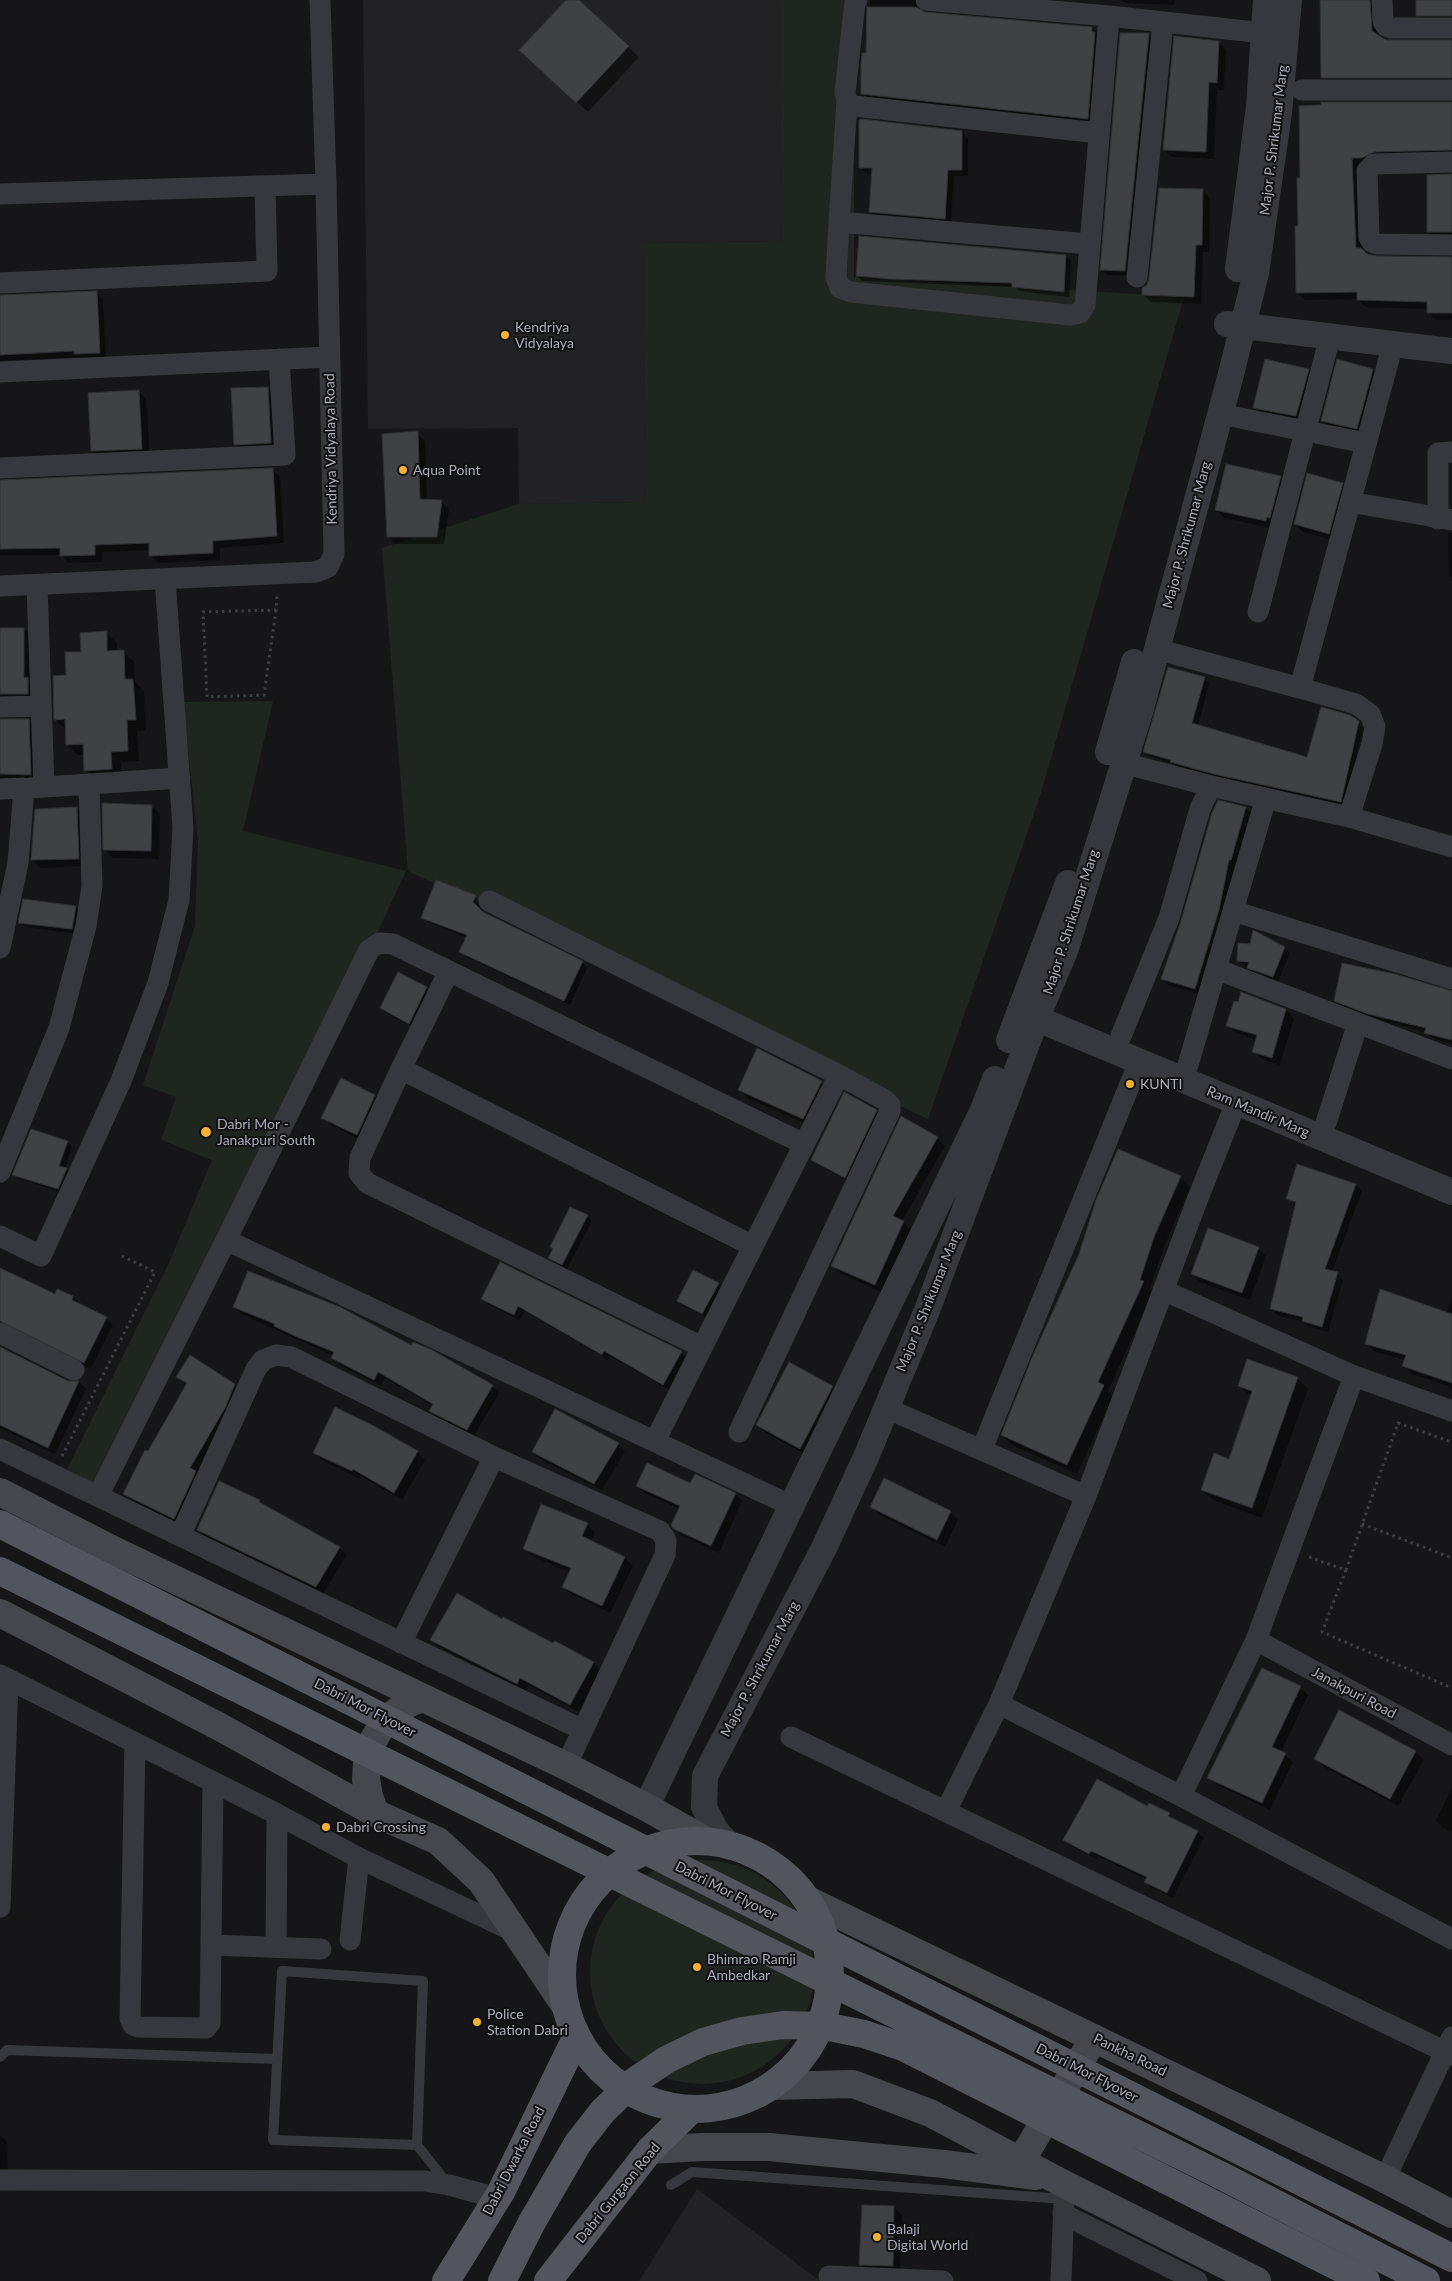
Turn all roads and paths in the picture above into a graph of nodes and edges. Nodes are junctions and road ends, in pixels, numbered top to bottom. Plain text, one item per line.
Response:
1 (320, 0) edge
2 (857, 0) edge
3 (926, 0) edge
4 (1266, 0) edge
5 (1290, 0) edge
6 (1382, 0) edge
7 (1109, 16) junction
8 (1163, 22) junction
9 (1452, 28) edge
10 (1264, 33) junction
11 (1302, 90) dead end
12 (1452, 90) edge
13 (847, 101) junction
14 (1099, 133) junction
15 (1452, 162) edge
16 (326, 184) junction
17 (265, 186) junction
18 (0, 194) edge
19 (839, 222) junction
20 (1089, 244) junction
21 (1452, 245) edge
22 (1137, 276) dead end
23 (0, 283) edge
24 (1234, 326) junction
25 (1330, 337) junction
26 (1393, 344) junction
27 (1452, 351) edge
28 (329, 356) junction
29 (280, 359) junction
30 (0, 372) edge
31 (1220, 414) junction
32 (1306, 430) junction
33 (1366, 443) junction
34 (1452, 452) edge
35 (0, 468) edge
36 (1350, 502) junction
37 (1445, 520) edge
38 (279, 573) junction
39 (165, 578) junction
40 (37, 585) junction
41 (0, 586) edge
42 (276, 610) junction
43 (1258, 612) dead end
44 (1156, 648) junction
45 (1300, 688) junction
46 (41, 706) junction
47 (0, 707) edge
48 (1123, 763) junction
49 (180, 778) junction
50 (89, 784) junction
51 (1211, 786) junction
52 (34, 788) junction
53 (0, 789) edge
54 (1266, 798) junction
55 (1349, 817) junction
56 (1452, 847) edge
57 (489, 901) dead end
58 (1233, 911) junction
59 (0, 948) edge
60 (1216, 969) junction
61 (449, 971) junction
62 (1452, 979) edge
63 (1031, 1008) junction
64 (1358, 1023) junction
65 (1121, 1036) junction
66 (1452, 1059) edge
67 (1139, 1062) junction
68 (1188, 1064) junction
69 (400, 1069) junction
70 (839, 1074) junction
71 (1236, 1103) junction
72 (1326, 1123) junction
73 (804, 1144) junction
74 (0, 1172) edge
75 (1452, 1174) edge
76 (1452, 1192) edge
77 (0, 1236) edge
78 (226, 1240) junction
79 (753, 1246) junction
80 (120, 1255) dead end
81 (1163, 1290) junction
82 (0, 1333) edge
83 (702, 1348) junction
84 (74, 1370) dead end
85 (1354, 1376) junction
86 (886, 1408) junction
87 (1452, 1410) edge
88 (740, 1432) dead end
89 (655, 1441) junction
90 (1452, 1442) edge
91 (0, 1449) edge
92 (982, 1449) junction
93 (494, 1457) junction
94 (52, 1475) junction
95 (0, 1492) edge
96 (98, 1496) junction
97 (1086, 1496) junction
98 (792, 1506) junction
99 (0, 1524) edge
100 (1362, 1524) junction
101 (180, 1536) junction
102 (1290, 1550) junction
103 (1452, 1558) edge
104 (1346, 1570) junction
105 (0, 1571) edge
106 (0, 1613) edge
107 (1256, 1640) junction
108 (401, 1643) junction
109 (4, 1678) edge
110 (1452, 1688) edge
111 (422, 1698) junction
112 (999, 1704) junction
113 (3, 1724) edge
114 (583, 1730) junction
115 (790, 1737) dead end
116 (135, 1743) junction
117 (1452, 1745) edge
118 (566, 1766) junction
119 (212, 1782) junction
120 (2, 1783) edge
121 (1181, 1796) junction
122 (646, 1807) junction
123 (946, 1811) junction
124 (376, 1813) junction
125 (277, 1814) junction
126 (718, 1844) junction
127 (1, 1846) edge
128 (359, 1858) junction
129 (806, 1899) junction
130 (0, 1907) edge
131 (514, 1932) junction
132 (1452, 1939) edge
133 (350, 1940) dead end
134 (211, 1945) junction
135 (276, 1947) junction
136 (321, 1949) dead end
137 (564, 2004) junction
138 (576, 2038) junction
139 (1094, 2038) junction
140 (1450, 2048) edge
141 (0, 2057) edge
142 (277, 2059) junction
143 (771, 2086) junction
144 (692, 2109) junction
145 (417, 2145) junction
146 (650, 2150) junction
147 (1021, 2162) junction
148 (1385, 2179) junction
149 (0, 2180) edge
150 (448, 2185) junction
151 (671, 2185) dead end
152 (1062, 2194) junction
153 (497, 2198) junction
154 (1452, 2214) edge
155 (1452, 2258) edge
156 (829, 2276) dead end
157 (446, 2281) edge
158 (502, 2281) edge
159 (548, 2281) edge
160 (943, 2281) edge
161 (1062, 2281) edge
162 (1197, 2281) edge
163 (1257, 2281) edge
164 (1366, 2281) edge
165 (1426, 2281) edge

1 - 16 street, Kendriya Vidyalaya Road
2 - 13 street
3 - 7 street
4 - 10 street, Major P. Shrikumar Marg
5 - 24 street, Major P. Shrikumar Marg
6 - 9 street
7 - 8 street
7 - 14 street
8 - 10 street
8 - 22 street
10 - 24 street, Major P. Shrikumar Marg
11 - 12 street
13 - 14 street
13 - 19 street
14 - 20 street
15 - 21 street
16 - 17 street
16 - 28 street, Kendriya Vidyalaya Road
17 - 18 street
17 - 23 street
19 - 20 street
19 - 20 street
24 - 25 street
24 - 31 street, Major P. Shrikumar Marg
24 - 63 street, Major P. Shrikumar Marg
25 - 26 street
25 - 32 street
26 - 27 street
26 - 33 street
28 - 29 street
28 - 38 street, Kendriya Vidyalaya Road
29 - 30 street
29 - 35 street
31 - 32 street
31 - 44 street, Major P. Shrikumar Marg
32 - 33 street
32 - 43 street
33 - 36 street
34 - 37 street
36 - 37 street
36 - 45 street
38 - 39 street, Kendriya Vidyalaya Road
38 - 42 path
39 - 40 street, Kendriya Vidyalaya Road
39 - 49 street
40 - 41 street, Kendriya Vidyalaya Road
40 - 46 street
42 - 42 path
44 - 45 street
44 - 48 street, Major P. Shrikumar Marg
45 - 55 street
46 - 47 street
46 - 52 street
48 - 51 street
48 - 63 street, Major P. Shrikumar Marg
49 - 50 street
49 - 77 street
50 - 52 street
50 - 74 street
51 - 54 street
51 - 65 street
52 - 53 street
52 - 59 street
54 - 55 street
54 - 58 street
55 - 56 street
57 - 70 street
58 - 60 street
58 - 62 street
60 - 64 street
60 - 68 street
61 - 69 street
61 - 73 street
61 - 78 street
63 - 65 street, Ram Mandir Marg
63 - 67 street, Ram Mandir Marg
63 - 86 street, Major P. Shrikumar Marg
63 - 98 street, Major P. Shrikumar Marg
64 - 66 street
64 - 72 street
65 - 68 street, Ram Mandir Marg
67 - 71 street, Ram Mandir Marg
67 - 92 street
68 - 72 street, Ram Mandir Marg
69 - 79 street
69 - 83 street
70 - 73 street
70 - 88 street
71 - 76 street, Ram Mandir Marg
71 - 81 street
72 - 75 street, Ram Mandir Marg
73 - 79 street
78 - 89 street
78 - 96 street
79 - 83 street
80 - 94 path
81 - 85 street
81 - 97 street
82 - 84 street
83 - 89 street
85 - 87 street
85 - 102 street
86 - 92 street
86 - 126 street, Major P. Shrikumar Marg
89 - 98 street
90 - 100 path
91 - 94 street
92 - 97 street
93 - 101 street
93 - 108 street
93 - 114 street
94 - 96 street
95 - 111 main road
96 - 101 street
97 - 112 street
98 - 122 street, Major P. Shrikumar Marg
99 - 155 main road, Dabri Mor Flyover, bridge
100 - 103 path
100 - 104 path
101 - 108 street
102 - 104 path
102 - 107 street
104 - 110 path
105 - 165 main road, bridge
106 - 124 main road
107 - 117 street, Janakpuri Road
107 - 121 street
108 - 114 street
109 - 113 street
109 - 116 street
111 - 118 main road
111 - 124 main road
112 - 121 street
112 - 123 street
113 - 120 street
114 - 118 street
115 - 123 street
116 - 119 street
116 - 134 street
118 - 122 main road
119 - 125 street
119 - 134 street
120 - 127 street
121 - 132 street
122 - 126 main road
123 - 140 street
124 - 131 main road
125 - 128 street
125 - 135 street
126 - 129 main road
126 - 137 main road
127 - 130 street
128 - 131 street
128 - 133 street
129 - 139 main road, Pankha Road
129 - 143 main road
131 - 137 main road
134 - 135 street
135 - 136 street
137 - 138 main road
138 - 144 main road
138 - 153 main road, Dabri Dwarka Road
139 - 147 main road
139 - 148 main road, Pankha Road
140 - 148 street
141 - 142 lane
142 - 145 lane
142 - 145 lane
143 - 144 main road
143 - 147 main road
144 - 146 main road, Dabri Gurgaon Road
145 - 150 lane
146 - 152 main road
146 - 159 main road, Dabri Gurgaon Road
147 - 152 main road
148 - 154 main road, Pankha Road
149 - 150 street
150 - 153 street
151 - 152 lane
152 - 161 street
152 - 162 street
152 - 163 main road
153 - 157 main road, Dabri Dwarka Road
156 - 160 street
158 - 164 main road, bridge

